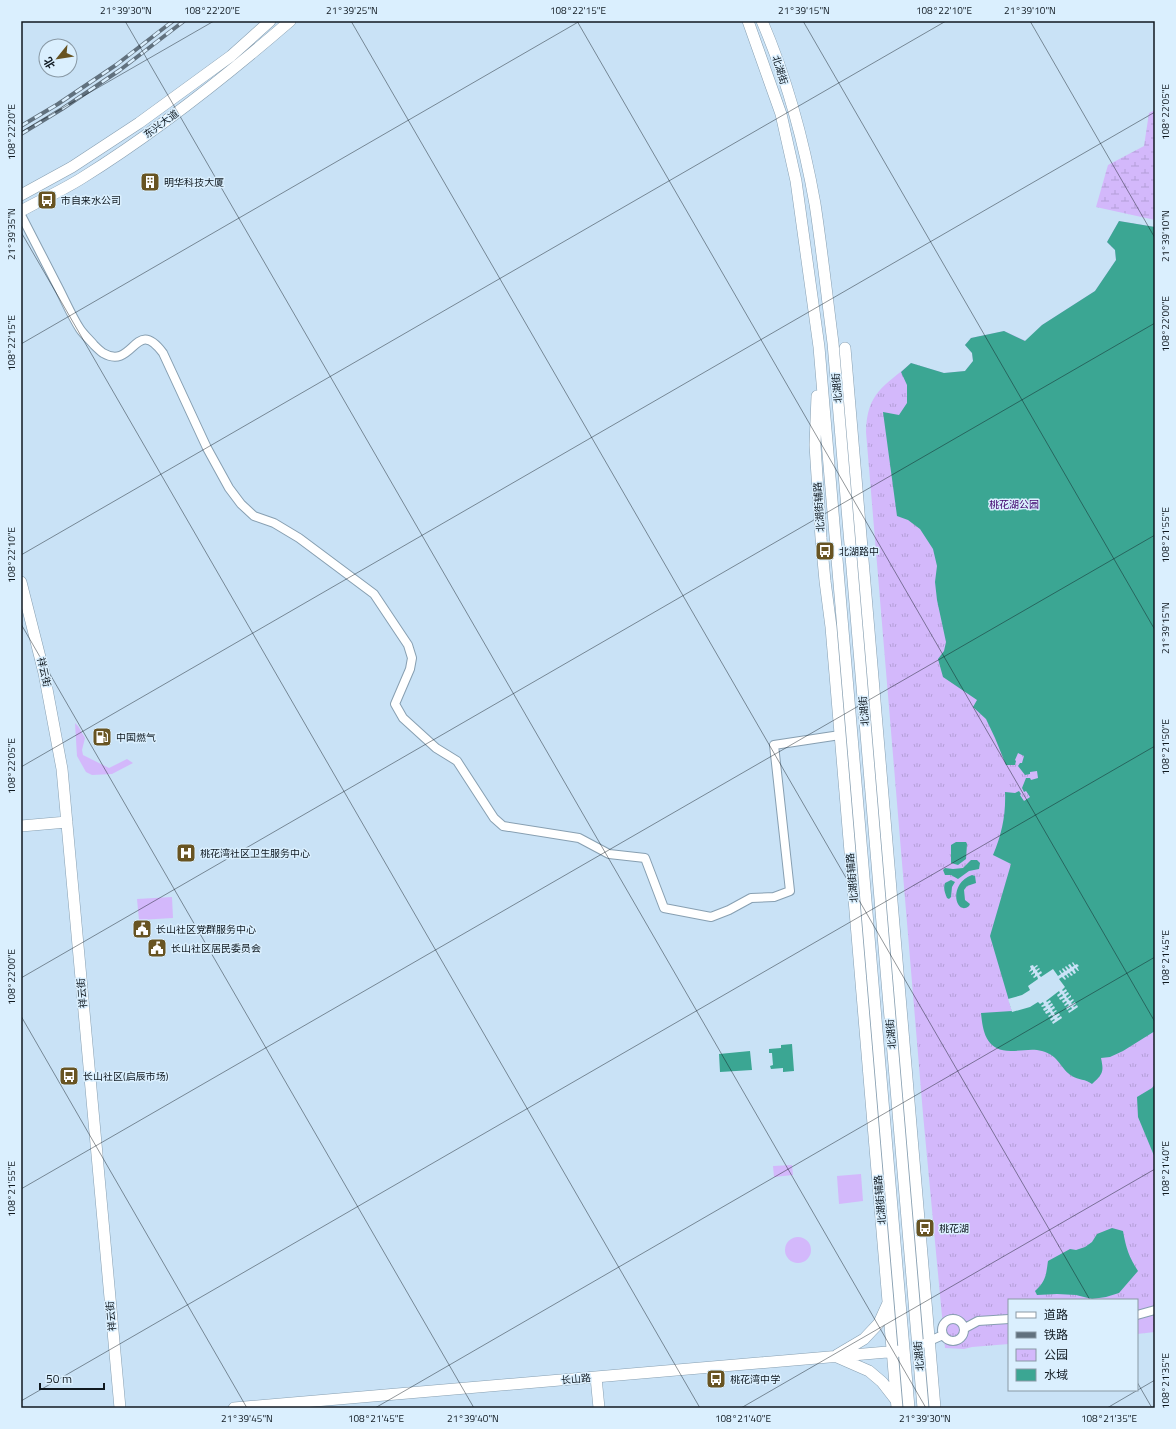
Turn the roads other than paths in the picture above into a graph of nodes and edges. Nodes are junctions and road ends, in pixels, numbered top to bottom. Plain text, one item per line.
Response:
1 (270, 21) edge
2 (290, 21) edge
3 (748, 21) edge
4 (762, 21) edge
5 (21, 195) edge
6 (21, 211) edge
7 (21, 215) edge
8 (819, 347) junction
9 (845, 348) dead end
10 (21, 582) edge
11 (848, 688) junction
12 (836, 689) junction
13 (840, 735) junction
14 (67, 822) junction
15 (860, 823) junction
16 (848, 824) junction
17 (21, 826) edge
18 (888, 1151) junction
19 (876, 1152) junction
20 (888, 1302) junction
21 (1155, 1310) edge
22 (1138, 1315) edge
23 (1008, 1318) edge
24 (965, 1328) junction
25 (943, 1334) junction
26 (930, 1342) junction
27 (918, 1346) junction
28 (904, 1350) junction
29 (892, 1351) junction
30 (834, 1356) junction
31 (596, 1377) junction
32 (898, 1405) edge
33 (120, 1408) edge
34 (234, 1408) edge
35 (599, 1408) edge
36 (909, 1408) edge
37 (923, 1408) edge
38 (935, 1408) edge

1 - 5 street, 东兴大道
2 - 6 street, 东兴大道
3 - 8 street, 北湖街
4 - 27 street, 北湖街
7 - 13 street
8 - 11 street, 北湖街
8 - 12 street, 北湖街辅路
9 - 26 street
10 - 14 street, 祥云街
11 - 12 street
11 - 15 street, 北湖街
12 - 13 street, 北湖街辅路
13 - 16 street, 北湖街辅路
14 - 17 street
14 - 33 street, 祥云街
15 - 16 street
15 - 18 street, 北湖街
16 - 19 street, 北湖街辅路
18 - 19 street
18 - 28 street, 北湖街
19 - 20 street, 北湖街辅路
20 - 29 street, 北湖街辅路
20 - 30 street
21 - 22 street
23 - 24 street
24 - 25 street
24 - 25 street
25 - 26 street
26 - 27 street
26 - 38 street
27 - 28 street, 长山路
27 - 37 street, 北湖街
28 - 29 street, 长山路
28 - 36 street, 北湖街
29 - 30 street, 长山路
29 - 32 street, 北湖街辅路
30 - 31 street, 长山路
30 - 32 street
31 - 34 street, 长山路
31 - 35 street

